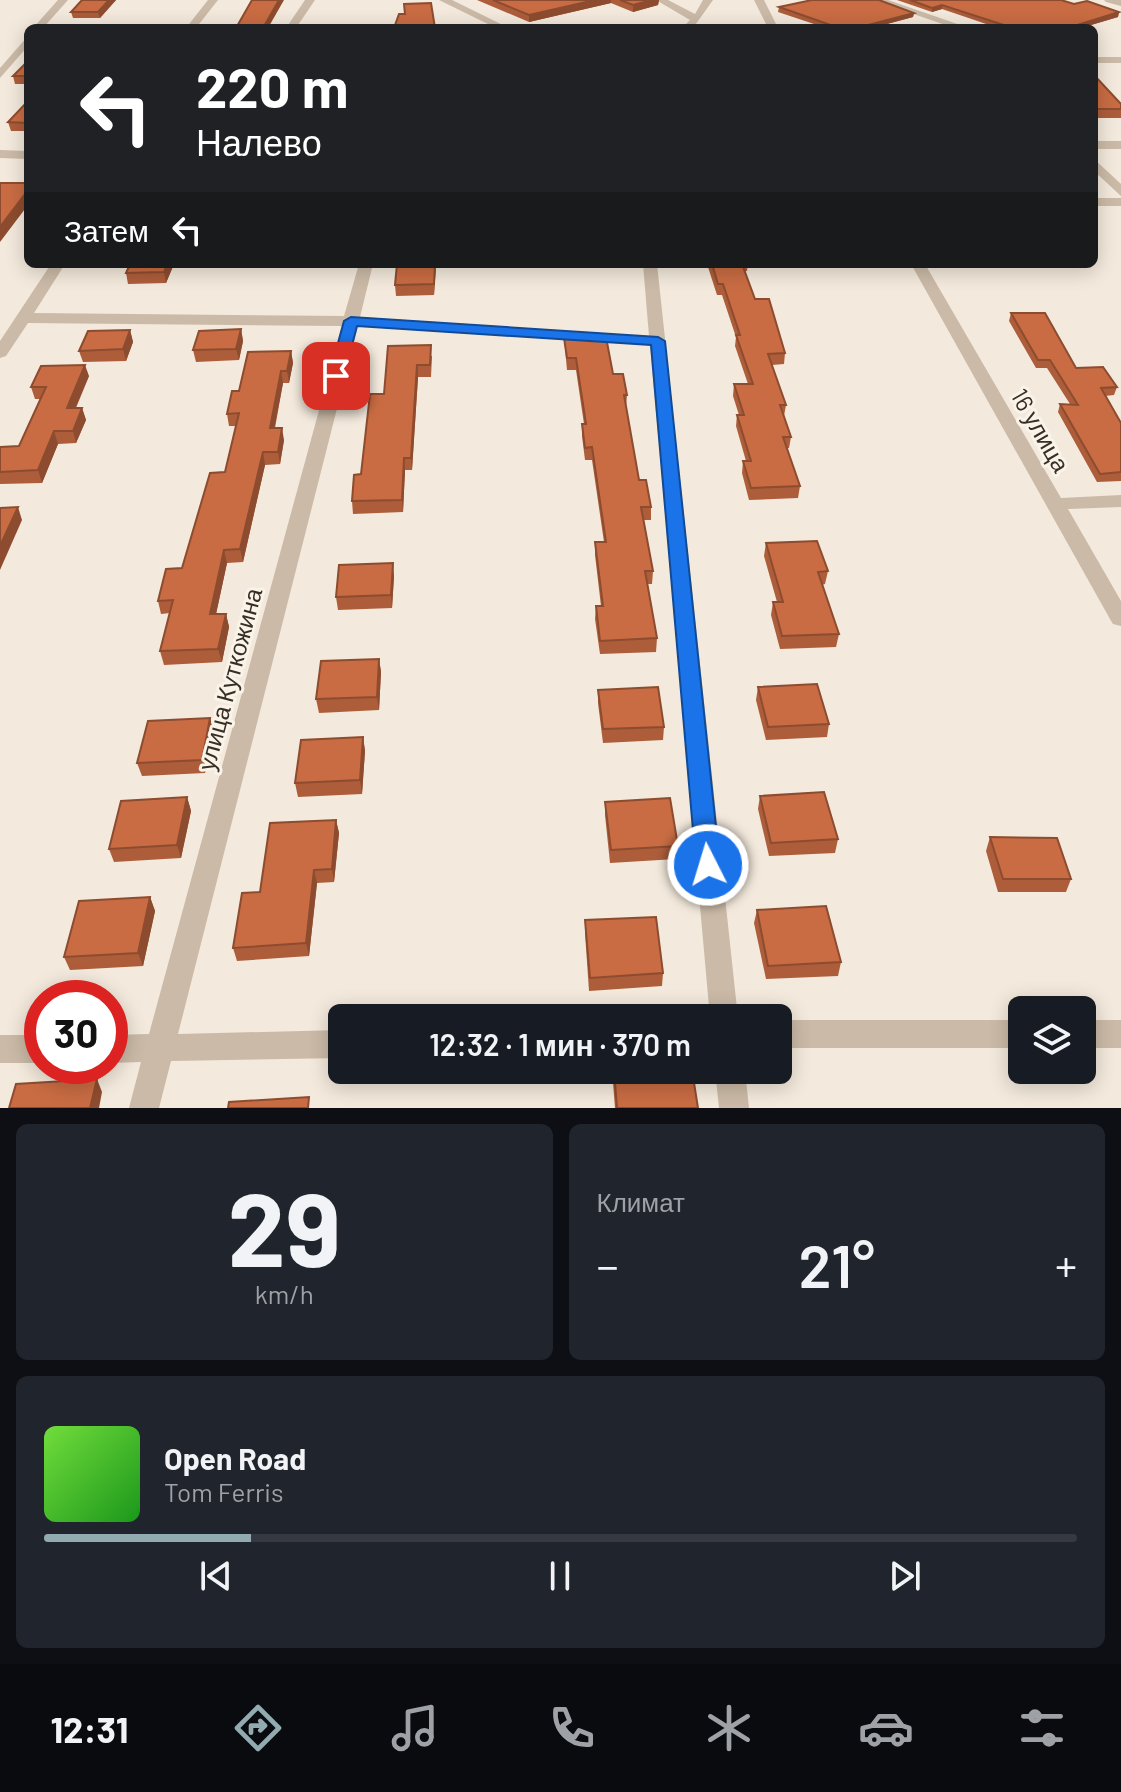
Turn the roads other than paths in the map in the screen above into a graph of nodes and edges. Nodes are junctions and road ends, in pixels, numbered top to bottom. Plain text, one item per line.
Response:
1 (63, 0) edge
2 (213, 0) edge
3 (310, 0) edge
4 (444, 0) edge
5 (661, 0) edge
6 (708, 0) edge
7 (759, 0) edge
8 (878, 0) edge
9 (1109, 0) edge
10 (1121, 3) edge
11 (697, 19) junction
12 (42, 24) edge
13 (194, 24) edge
14 (294, 24) edge
15 (495, 24) edge
16 (690, 24) edge
17 (771, 24) edge
18 (952, 24) edge
19 (24, 44) edge
20 (1098, 60) edge
21 (1121, 60) edge
22 (0, 75) edge
23 (1098, 145) edge
24 (1121, 145) edge
25 (0, 154) edge
26 (24, 155) edge
27 (1098, 167) edge
28 (1121, 192) edge
29 (1098, 202) edge
30 (1121, 202) edge
31 (55, 268) edge
32 (365, 268) edge
33 (650, 268) edge
34 (920, 268) edge
35 (351, 321) junction
36 (13, 324) edge
37 (658, 341) junction
38 (0, 353) edge
39 (1121, 501) edge
40 (1055, 504) junction
41 (1121, 619) edge
42 (723, 1004) edge
43 (792, 1034) edge
44 (1008, 1034) edge
45 (1096, 1034) edge
46 (1121, 1034) edge
47 (328, 1044) edge
48 (0, 1049) edge
49 (24, 1049) edge
50 (128, 1049) edge
51 (158, 1049) junction
52 (731, 1084) edge
53 (144, 1108) edge
54 (734, 1108) edge

1 - 12 street
2 - 13 street
3 - 14 street
4 - 15 street
5 - 11 street
6 - 11 street
7 - 17 street
8 - 18 street
9 - 10 street
11 - 16 street
19 - 22 street
20 - 21 street
23 - 24 street
25 - 26 street
27 - 28 street
29 - 30 street
31 - 36 street
32 - 35 street, улица Куткожина
33 - 37 street
34 - 40 street, 16 улица
35 - 36 street
35 - 37 street
35 - 51 street, улица Куткожина
36 - 38 street
37 - 42 street
39 - 40 street
40 - 41 street, 16 улица
43 - 44 street
45 - 46 street
47 - 51 street
48 - 49 street
50 - 51 street
51 - 53 street, улица Куткожина
52 - 54 street

